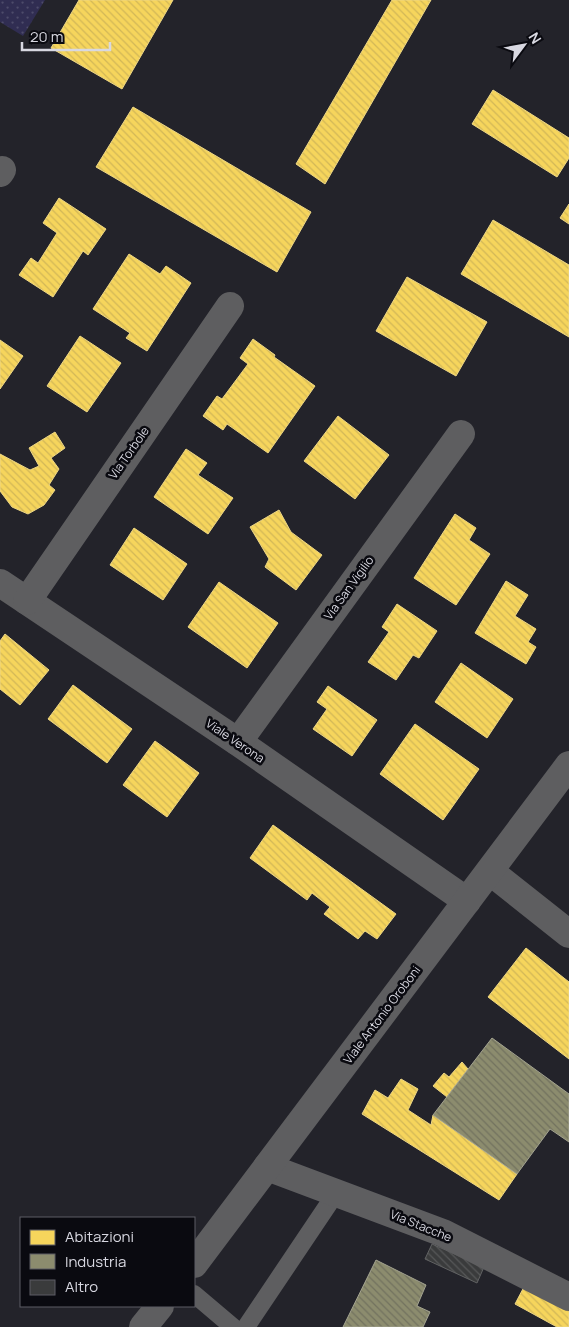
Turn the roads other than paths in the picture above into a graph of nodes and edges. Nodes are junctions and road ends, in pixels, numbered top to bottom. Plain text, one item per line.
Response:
1 (230, 306) dead end
2 (461, 434) dead end
3 (0, 583) edge
4 (27, 601) junction
5 (238, 742) junction
6 (569, 765) edge
7 (491, 872) junction
8 (467, 902) junction
9 (569, 934) edge
10 (268, 1167) junction
11 (336, 1193) junction
12 (195, 1263) edge
13 (195, 1295) edge
14 (569, 1297) edge
15 (159, 1307) edge
16 (142, 1327) edge
17 (233, 1327) edge
18 (246, 1327) edge

1 - 4 street, Via Torbole
2 - 5 street, Via San Vigilio
3 - 4 street, Viale Verona
4 - 5 street, Viale Verona
5 - 8 street, Viale Verona
6 - 7 street, Viale Antonio Oroboni
7 - 8 street, Viale Antonio Oroboni
7 - 9 street
8 - 10 street, Viale Antonio Oroboni
10 - 11 street, Via Stacche
10 - 12 street, Viale Antonio Oroboni
11 - 14 street, Via Stacche
11 - 18 lane
13 - 17 lane
15 - 16 street

